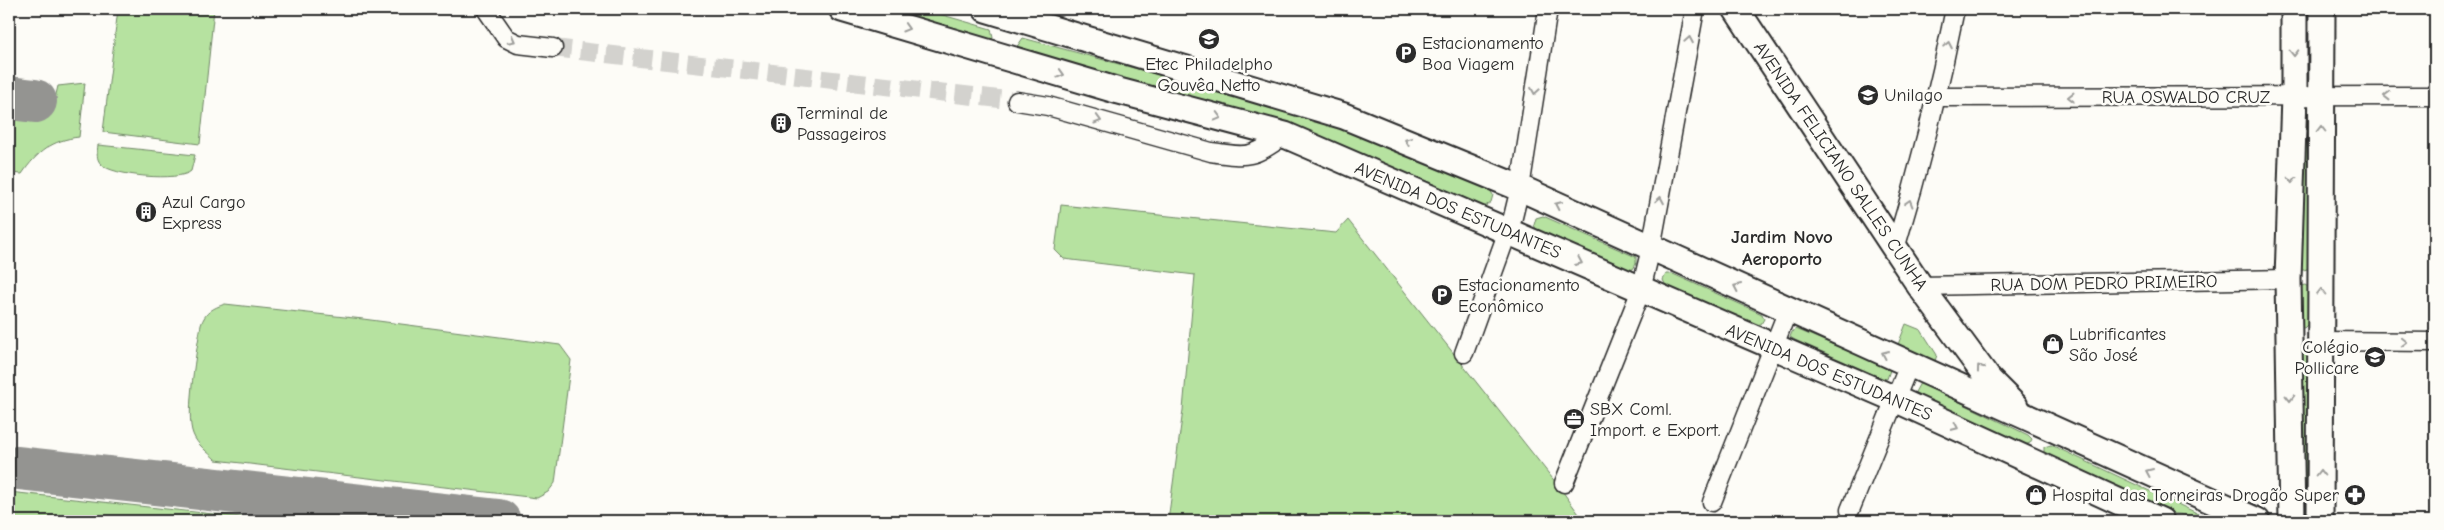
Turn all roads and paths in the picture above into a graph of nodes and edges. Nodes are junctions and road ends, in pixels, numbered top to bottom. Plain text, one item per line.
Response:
1 (486, 9) edge
2 (842, 9) edge
3 (986, 9) edge
4 (1548, 9) edge
5 (1695, 9) edge
6 (1736, 9) edge
7 (1955, 9) edge
8 (2294, 9) edge
9 (2322, 9) edge
10 (1018, 13) edge
11 (553, 48) tunnel mouth
12 (996, 54) junction
13 (2294, 96) junction
14 (2322, 96) junction
15 (2435, 96) edge
16 (1937, 97) junction
17 (1017, 101) tunnel mouth
18 (1285, 135) junction
19 (1520, 188) junction
20 (1508, 230) junction
21 (1652, 248) junction
22 (1895, 249) junction
23 (2288, 280) junction
24 (1920, 286) junction
25 (1641, 290) junction
26 (1788, 310) junction
27 (1947, 323) junction
28 (2320, 341) junction
29 (2435, 342) edge
30 (1773, 347) junction
31 (1464, 353) dead end
32 (1909, 365) junction
33 (1947, 383) junction
34 (1895, 399) junction
35 (2035, 421) junction
36 (2030, 461) junction
37 (1564, 483) dead end
38 (1712, 502) dead end
39 (1850, 510) dead end
40 (2161, 521) edge
41 (2257, 521) edge
42 (2292, 521) edge
43 (2320, 521) edge

1 -> 11 street
2 -> 12 main road, AVENIDA DOS ESTUDANTES
3 - 10 main road, AVENIDA DOS ESTUDANTES
4 -> 19 street
21 -> 5 street
6 - 22 main road, AVENIDA FELICIANO SALLES CUNHA
16 -> 7 street
8 -> 13 main road
9 - 14 main road
10 - 12 main road
19 -> 10 main road, AVENIDA DOS ESTUDANTES
12 -> 18 main road, AVENIDA DOS ESTUDANTES
13 - 14 street, RUA OSWALDO CRUZ
13 -> 16 street, RUA OSWALDO CRUZ
13 -> 23 main road
15 -> 14 street, RUA OSWALDO CRUZ
28 -> 14 main road
22 -> 16 street
17 -> 18 street
18 - 20 main road, AVENIDA DOS ESTUDANTES
19 - 20 street
21 -> 19 main road, AVENIDA DOS ESTUDANTES
20 -> 25 main road, AVENIDA DOS ESTUDANTES
20 - 31 street
21 - 25 street
26 -> 21 main road, AVENIDA DOS ESTUDANTES
22 - 24 main road, AVENIDA FELICIANO SALLES CUNHA
23 - 24 street, RUA DOM PEDRO PRIMEIRO
23 -> 42 main road
24 - 27 main road, AVENIDA FELICIANO SALLES CUNHA
25 - 30 main road, AVENIDA DOS ESTUDANTES
25 - 37 street
26 - 30 street
32 -> 26 main road, AVENIDA DOS ESTUDANTES
27 - 33 main road, AVENIDA FELICIANO SALLES CUNHA
35 -> 27 main road, AVENIDA FELICIANO SALLES CUNHA
28 -> 29 street
43 -> 28 main road
30 - 34 main road, AVENIDA DOS ESTUDANTES
30 - 38 street
32 - 33 main road, AVENIDA DOS ESTUDANTES
32 - 34 street
33 - 35 main road, AVENIDA DOS ESTUDANTES
34 -> 36 main road, AVENIDA DOS ESTUDANTES
34 - 39 street
35 - 36 main road
41 -> 35 main road, AVENIDA DOS ESTUDANTES
36 - 40 main road, AVENIDA DOS ESTUDANTES

